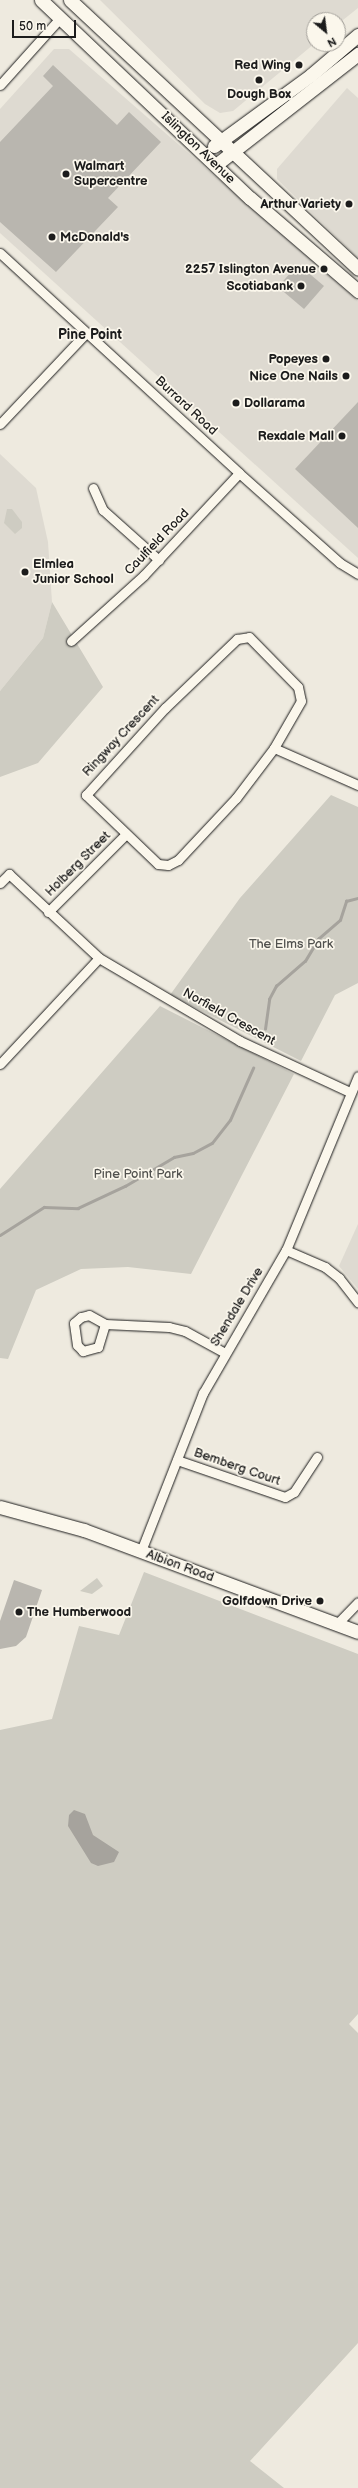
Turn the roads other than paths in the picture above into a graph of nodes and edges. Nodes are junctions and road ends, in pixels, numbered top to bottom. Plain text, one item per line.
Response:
1 (41, 0) edge
2 (70, 0) edge
3 (61, 17) junction
4 (358, 35) edge
5 (358, 54) edge
6 (0, 85) edge
7 (220, 141) junction
8 (232, 151) junction
9 (206, 152) junction
10 (217, 164) junction
11 (0, 254) edge
12 (358, 269) edge
13 (358, 291) edge
14 (86, 333) junction
15 (0, 424) edge
16 (239, 473) junction
17 (93, 488) dead end
18 (160, 560) junction
19 (358, 574) edge
20 (71, 641) dead end
21 (274, 748) junction
22 (358, 785) edge
23 (126, 834) junction
24 (0, 883) edge
25 (48, 912) junction
26 (99, 958) junction
27 (0, 1064) edge
28 (358, 1076) edge
29 (350, 1092) junction
30 (286, 1250) junction
31 (358, 1302) edge
32 (105, 1324) dead end
33 (224, 1353) junction
34 (317, 1457) dead end
35 (177, 1460) junction
36 (0, 1507) edge
37 (141, 1552) junction
38 (358, 1602) edge
39 (337, 1624) junction
40 (358, 1632) edge

1 - 3 main road, Islington Avenue
2 - 7 main road, Islington Avenue
3 - 6 street
3 - 9 main road, Islington Avenue
4 - 7 main road
5 - 8 main road
7 - 8 main road, Islington Avenue
7 - 9 main road
8 - 10 main road
8 - 12 main road, Islington Avenue
9 - 10 main road, Islington Avenue
10 - 13 main road, Islington Avenue
11 - 14 street, Burrard Road
14 - 15 street
14 - 16 street, Burrard Road
16 - 18 street, Caulfield Road
16 - 19 street, Burrard Road
17 - 18 street
18 - 20 street, Caulfield Road
21 - 22 street
21 - 23 street, Ringway Crescent
21 - 23 street, Ringway Crescent
23 - 25 street, Holberg Street
24 - 25 street, Norfield Crescent
25 - 26 street, Norfield Crescent
26 - 27 street
26 - 29 street, Norfield Crescent
28 - 29 street, Shendale Drive
29 - 30 street, Shendale Drive
30 - 31 street
30 - 33 street, Shendale Drive
32 - 33 street
33 - 35 street, Shendale Drive
34 - 35 street, Bemberg Court
35 - 37 street, Shendale Drive
36 - 37 main road, Albion Road
37 - 39 main road, Albion Road
38 - 39 street
39 - 40 main road, Albion Road

